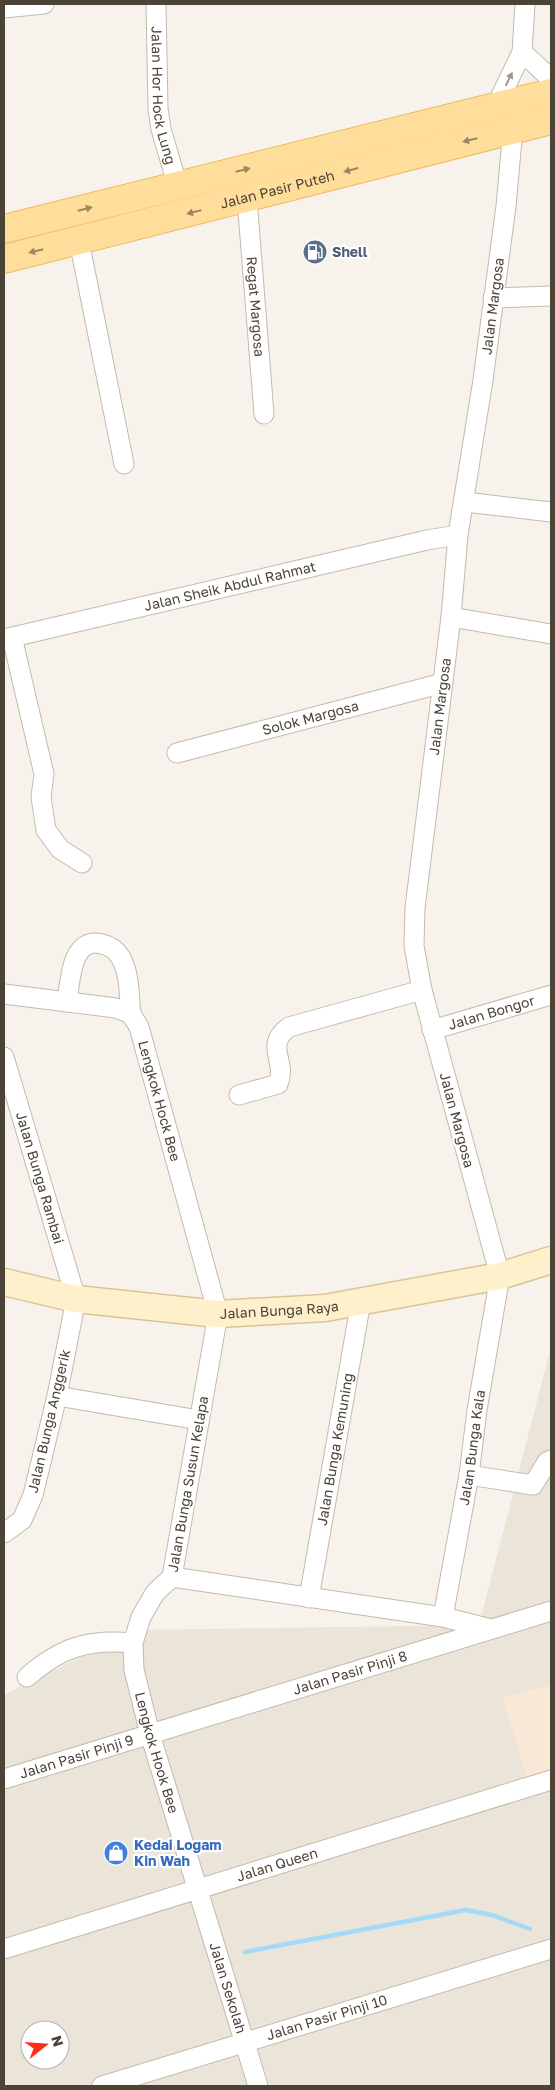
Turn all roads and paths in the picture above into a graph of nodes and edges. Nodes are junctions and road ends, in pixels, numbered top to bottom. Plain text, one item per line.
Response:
1 (44, 4) edge
2 (156, 4) edge
3 (525, 4) edge
4 (8, 6) edge
5 (522, 52) junction
6 (551, 79) edge
7 (551, 93) edge
8 (496, 106) junction
9 (551, 120) edge
10 (512, 129) junction
11 (178, 187) junction
12 (247, 199) junction
13 (4, 229) edge
14 (79, 241) junction
15 (4, 259) edge
16 (551, 296) edge
17 (493, 298) junction
18 (264, 414) dead end
19 (124, 464) dead end
20 (465, 502) junction
21 (551, 512) edge
22 (458, 535) junction
23 (451, 618) junction
24 (551, 634) edge
25 (8, 638) edge
26 (443, 683) junction
27 (177, 754) dead end
28 (82, 863) dead end
29 (422, 990) junction
30 (4, 994) edge
31 (551, 995) edge
32 (67, 1002) junction
33 (131, 1014) junction
34 (432, 1030) junction
35 (4, 1057) edge
36 (239, 1094) dead end
37 (551, 1260) edge
38 (500, 1276) junction
39 (4, 1282) edge
40 (76, 1299) junction
41 (361, 1302) junction
42 (218, 1314) junction
43 (56, 1396) junction
44 (199, 1420) junction
45 (551, 1460) edge
46 (468, 1475) junction
47 (4, 1534) edge
48 (172, 1577) junction
49 (309, 1598) junction
50 (551, 1611) edge
51 (443, 1617) junction
52 (492, 1629) junction
53 (133, 1643) junction
54 (27, 1677) dead end
55 (150, 1734) junction
56 (4, 1779) edge
57 (551, 1780) edge
58 (198, 1890) junction
59 (4, 1949) edge
60 (551, 1949) edge
61 (245, 2043) junction
62 (102, 2086) edge
63 (258, 2086) edge

1 - 4 street
2 - 11 street, Jalan Hor Hock Lung
3 - 5 street
5 - 6 street
8 -> 5 street
7 - 8 main road, Jalan Pasir Puteh
11 -> 8 main road, Jalan Pasir Puteh
9 - 10 main road, Jalan Pasir Puteh
10 -> 12 main road, Jalan Pasir Puteh
10 - 17 street, Jalan Margosa
13 -> 11 main road, Jalan Pasir Puteh
12 -> 14 main road, Jalan Pasir Puteh
12 - 18 street, Regat Margosa
14 -> 15 main road, Jalan Pasir Puteh
14 - 19 street
16 - 17 street
17 - 20 street, Jalan Margosa
20 - 21 street
20 - 22 street, Jalan Margosa
22 - 23 street, Jalan Margosa
22 - 25 street, Jalan Sheik Abdul Rahmat
23 - 24 street
23 - 26 street, Jalan Margosa
25 - 28 street
26 - 27 street, Solok Margosa
26 - 29 street, Jalan Margosa
29 - 34 street, Jalan Margosa
29 - 36 street
30 - 32 street
31 - 34 street, Jalan Bongor
32 - 33 street
32 - 33 street, Lengkok Hock Bee
33 - 42 street, Lengkok Hock Bee
34 - 38 street, Jalan Margosa
35 - 40 street, Jalan Bunga Rambai
37 - 38 main road, Jalan Bunga Raya
38 - 41 main road, Jalan Bunga Raya
38 - 46 street, Jalan Bunga Kala
39 - 40 main road, Jalan Bunga Raya
40 - 42 main road, Jalan Bunga Raya
40 - 43 street, Jalan Bunga Anggerik
41 - 42 main road, Jalan Bunga Raya
41 - 49 street, Jalan Bunga Kemuning
42 - 44 street, Jalan Bunga Susun Kelapa
43 - 44 street
43 - 47 street, Jalan Bunga Anggerik
44 - 48 street, Jalan Bunga Susun Kelapa
45 - 46 street
46 - 51 street, Jalan Bunga Kala
48 - 49 street
48 - 53 street, Jalan Bunga Susun Kelapa
49 - 51 street
50 - 52 street, Jalan Pasir Pinji 8
51 - 52 street
52 - 55 street, Jalan Pasir Pinji 8
53 - 54 street
53 - 55 street, Lengkok Hook Bee
55 - 56 street, Jalan Pasir Pinji 9
55 - 58 street, Lengkok Hook Bee
57 - 58 street, Jalan Queen
58 - 59 street, Jalan Queen
58 - 61 street, Jalan Sekolah
60 - 61 street, Jalan Pasir Pinji 10
61 - 62 street, Jalan Pasir Pinji 10
61 - 63 street, Jalan Sekolah

